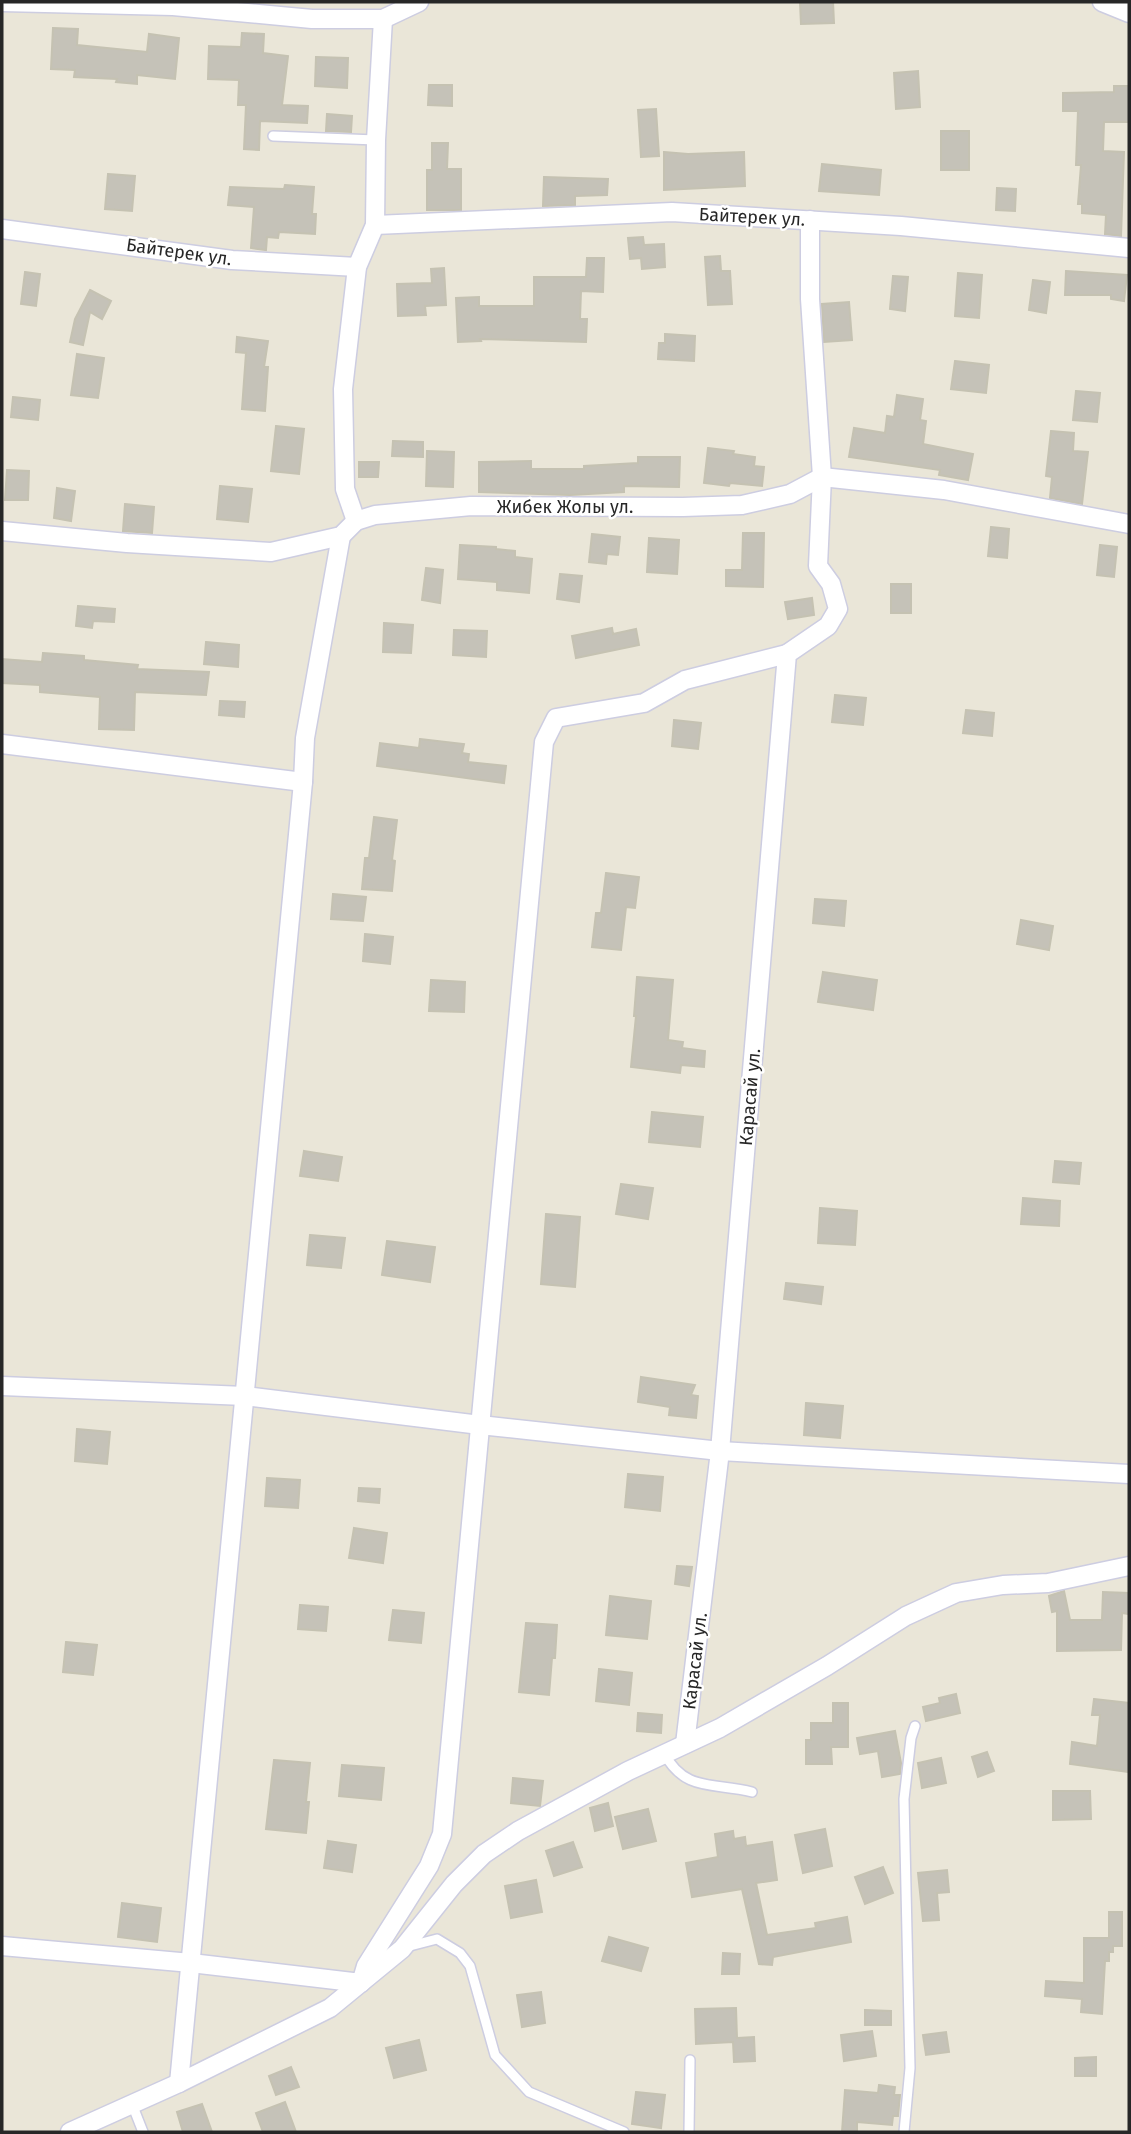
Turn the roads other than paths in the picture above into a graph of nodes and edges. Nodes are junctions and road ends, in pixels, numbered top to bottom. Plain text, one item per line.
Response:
1 (2, 2) edge
2 (419, 2) edge
3 (1102, 2) edge
4 (1129, 13) edge
5 (383, 19) junction
6 (273, 136) dead end
7 (376, 140) junction
8 (810, 220) junction
9 (374, 225) junction
10 (2, 229) edge
11 (1129, 248) edge
12 (357, 267) junction
13 (822, 477) junction
14 (356, 521) junction
15 (1129, 524) edge
16 (2, 531) edge
17 (341, 536) junction
18 (787, 654) junction
19 (2, 744) edge
20 (303, 782) junction
21 (2, 1386) edge
22 (245, 1396) junction
23 (480, 1425) junction
24 (720, 1451) junction
25 (1129, 1474) edge
26 (1129, 1566) edge
27 (915, 1726) dead end
28 (685, 1744) junction
29 (664, 1753) junction
30 (751, 1792) dead end
31 (2, 1946) edge
32 (402, 1949) junction
33 (191, 1963) junction
34 (361, 1983) junction
35 (690, 2060) dead end
36 (179, 2083) junction
37 (132, 2104) junction
38 (70, 2132) edge
39 (143, 2132) edge
40 (624, 2132) edge
41 (689, 2132) edge
42 (904, 2132) edge

1 - 5 street
2 - 5 street
3 - 4 street
5 - 7 street
6 - 7 lane
7 - 9 street
8 - 9 street, Байтерек ул.
8 - 11 street, Байтерек ул.
8 - 13 street
9 - 12 street
10 - 12 street, Байтерек ул.
12 - 14 street
13 - 14 street, Жибек Жолы ул.
13 - 15 street
13 - 18 street
14 - 17 street
16 - 17 street
17 - 20 street
18 - 23 street
18 - 24 street, Карасай ул.
19 - 20 street
20 - 22 street
21 - 22 street
22 - 23 street
22 - 33 street
23 - 24 street
23 - 34 street
24 - 25 street
24 - 28 street, Карасай ул.
26 - 28 street
27 - 42 lane
28 - 29 street
29 - 30 lane
29 - 32 street
31 - 33 street
32 - 34 street
32 - 40 lane
33 - 34 street
33 - 36 street
34 - 36 street
35 - 41 lane
36 - 37 street
37 - 38 street
37 - 39 lane

